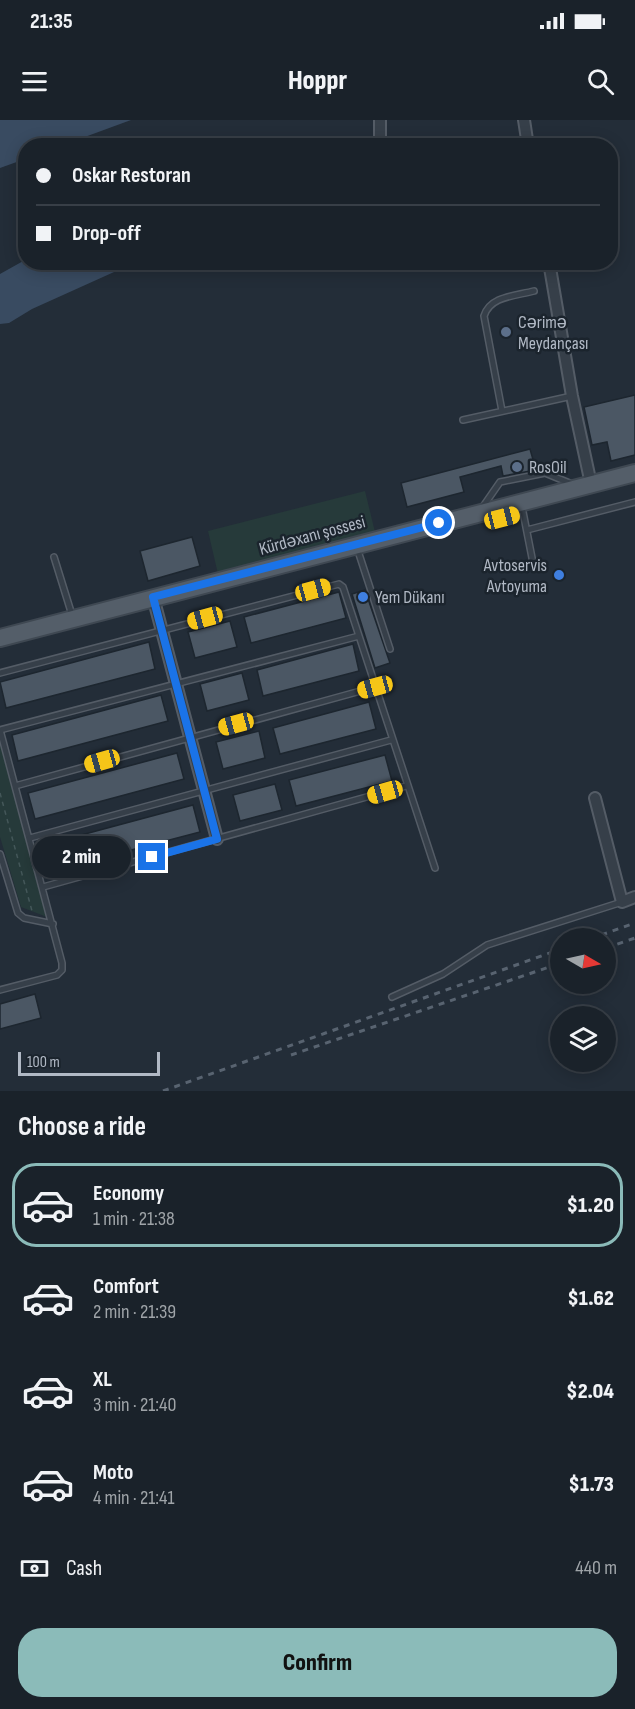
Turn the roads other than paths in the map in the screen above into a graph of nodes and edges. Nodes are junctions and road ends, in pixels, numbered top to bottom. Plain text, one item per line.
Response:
1 (380, 120) edge
2 (524, 120) edge
3 (380, 138) edge
4 (527, 138) edge
5 (550, 270) edge
6 (534, 291) dead end
7 (572, 396) junction
8 (502, 411) junction
9 (463, 420) dead end
10 (635, 473) edge
11 (635, 484) edge
12 (585, 489) junction
13 (635, 502) edge
14 (480, 512) junction
15 (523, 512) junction
16 (527, 530) junction
17 (359, 554) junction
18 (54, 557) dead end
19 (534, 567) dead end
20 (154, 603) junction
21 (74, 620) junction
22 (161, 630) junction
23 (358, 636) junction
24 (0, 638) edge
25 (0, 648) edge
26 (390, 649) dead end
27 (0, 673) edge
28 (176, 683) junction
29 (375, 687) junction
30 (0, 730) edge
31 (190, 736) junction
32 (391, 740) junction
33 (15, 786) junction
34 (406, 786) junction
35 (204, 791) junction
36 (595, 798) dead end
37 (30, 838) junction
38 (217, 839) junction
39 (0, 854) edge
40 (435, 868) dead end
41 (43, 887) junction
42 (635, 897) edge
43 (622, 902) junction
44 (53, 924) junction
45 (0, 990) edge
46 (392, 997) dead end

1 - 3 street
2 - 4 street
5 - 7 street
6 - 8 lane
7 - 8 lane
7 - 12 street
8 - 9 lane
10 - 12 main road, Kürdəxanı şossesi
11 - 12 main road, Kürdəxanı şossesi
12 - 14 main road, Kürdəxanı şossesi
12 - 14 lane
12 - 15 main road, Kürdəxanı şossesi
13 - 16 lane
14 - 20 main road, Kürdəxanı şossesi
15 - 16 lane
15 - 17 main road, Kürdəxanı şossesi
16 - 19 lane
17 - 20 main road, Kürdəxanı şossesi
17 - 26 lane
18 - 21 lane
20 - 21 main road, Kürdəxanı şossesi
20 - 22 street
20 - 25 main road, Kürdəxanı şossesi
21 - 24 main road, Kürdəxanı şossesi
22 - 23 lane
22 - 27 lane
22 - 28 street
23 - 28 lane
23 - 29 lane
28 - 30 lane
28 - 31 street
29 - 31 lane
29 - 32 lane
30 - 33 lane
31 - 33 lane
31 - 35 street
32 - 34 lane
32 - 35 lane
33 - 37 lane
34 - 38 lane
34 - 40 lane
35 - 37 lane
35 - 38 street
36 - 43 street
37 - 41 lane
38 - 41 lane
39 - 44 lane
41 - 44 lane
42 - 43 street
43 - 46 lane
44 - 45 lane

